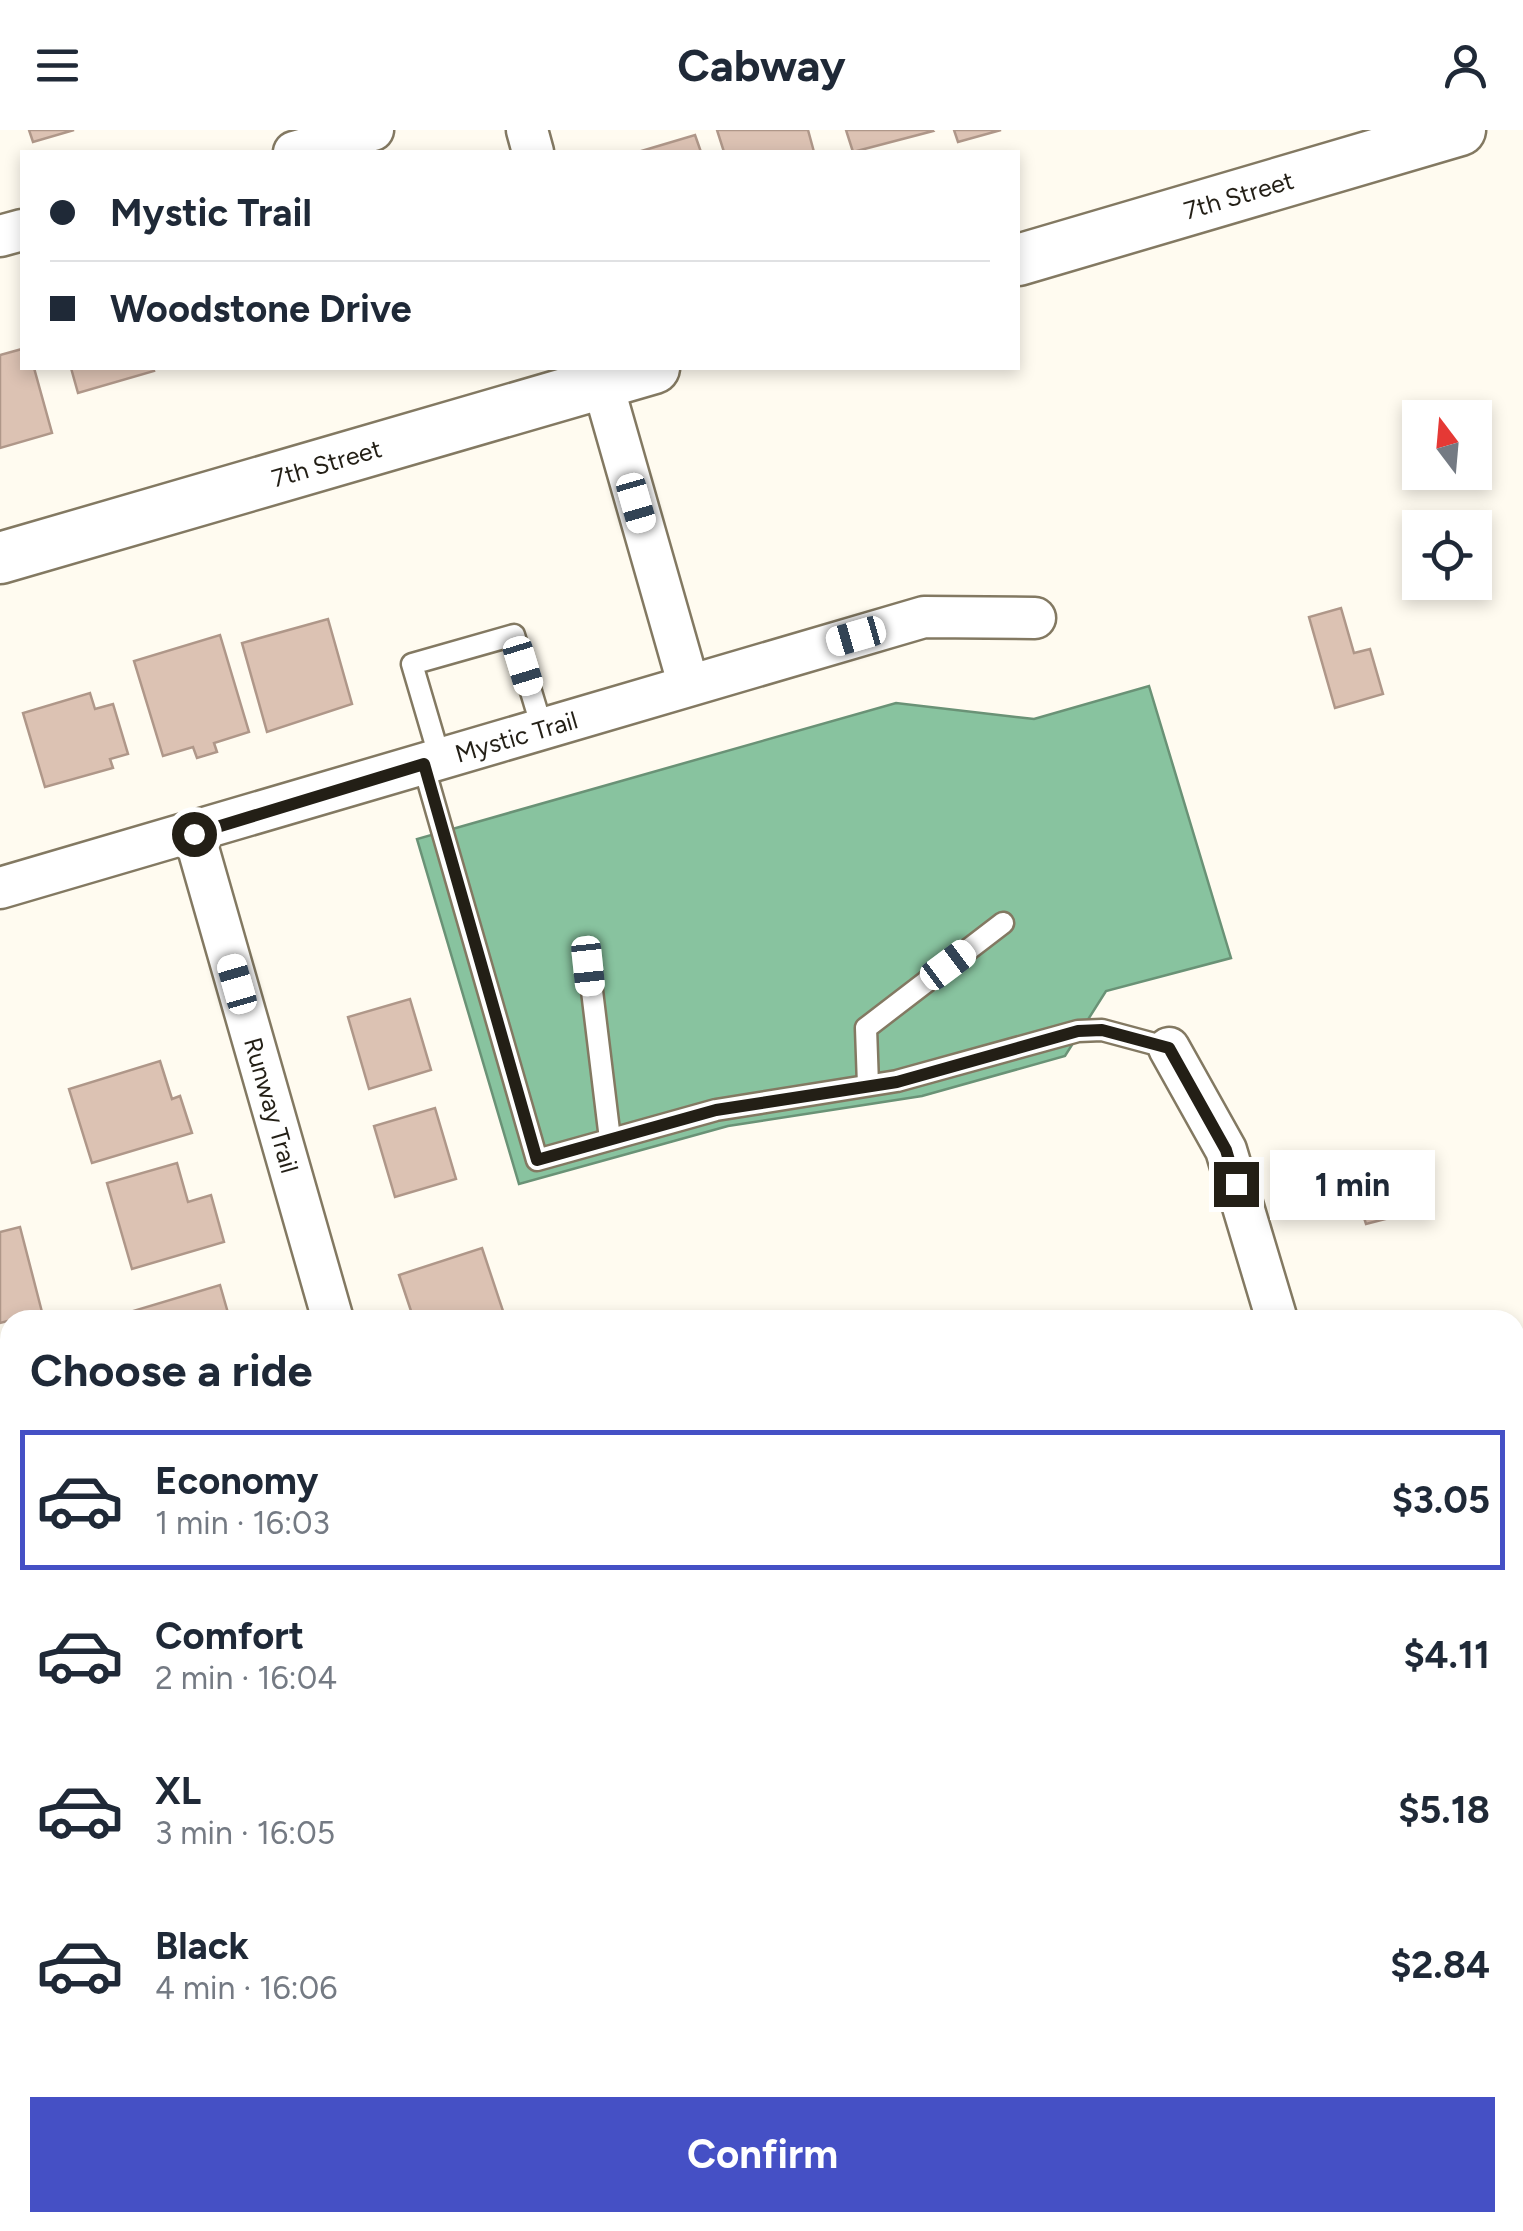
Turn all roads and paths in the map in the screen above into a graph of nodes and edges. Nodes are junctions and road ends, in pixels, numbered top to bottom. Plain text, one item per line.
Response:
1 (373, 130) edge
2 (1460, 130) edge
3 (301, 150) edge
4 (1020, 259) edge
5 (639, 370) edge
6 (600, 375) edge
7 (0, 558) edge
8 (1036, 618) dead end
9 (688, 684) junction
10 (542, 728) junction
11 (432, 762) junction
12 (194, 834) junction
13 (0, 888) edge
14 (1003, 923) dead end
15 (588, 966) dead end
16 (1169, 1048) joint
17 (868, 1085) junction
18 (610, 1140) junction
19 (331, 1310) edge
20 (1274, 1310) edge

1 - 3 street
2 - 4 street, 7th Street
5 - 6 street, 7th Street
6 - 7 street, 7th Street
6 - 9 street
8 - 9 street, Mystic Trail
9 - 10 street, Mystic Trail
10 - 11 street, Mystic Trail
10 - 11 lane
11 - 12 street, Mystic Trail
11 - 18 lane
12 - 13 street, Mystic Trail
12 - 19 street, Runway Trail
14 - 17 lane
15 - 18 lane
16 - 17 lane
16 - 20 street
17 - 18 lane

